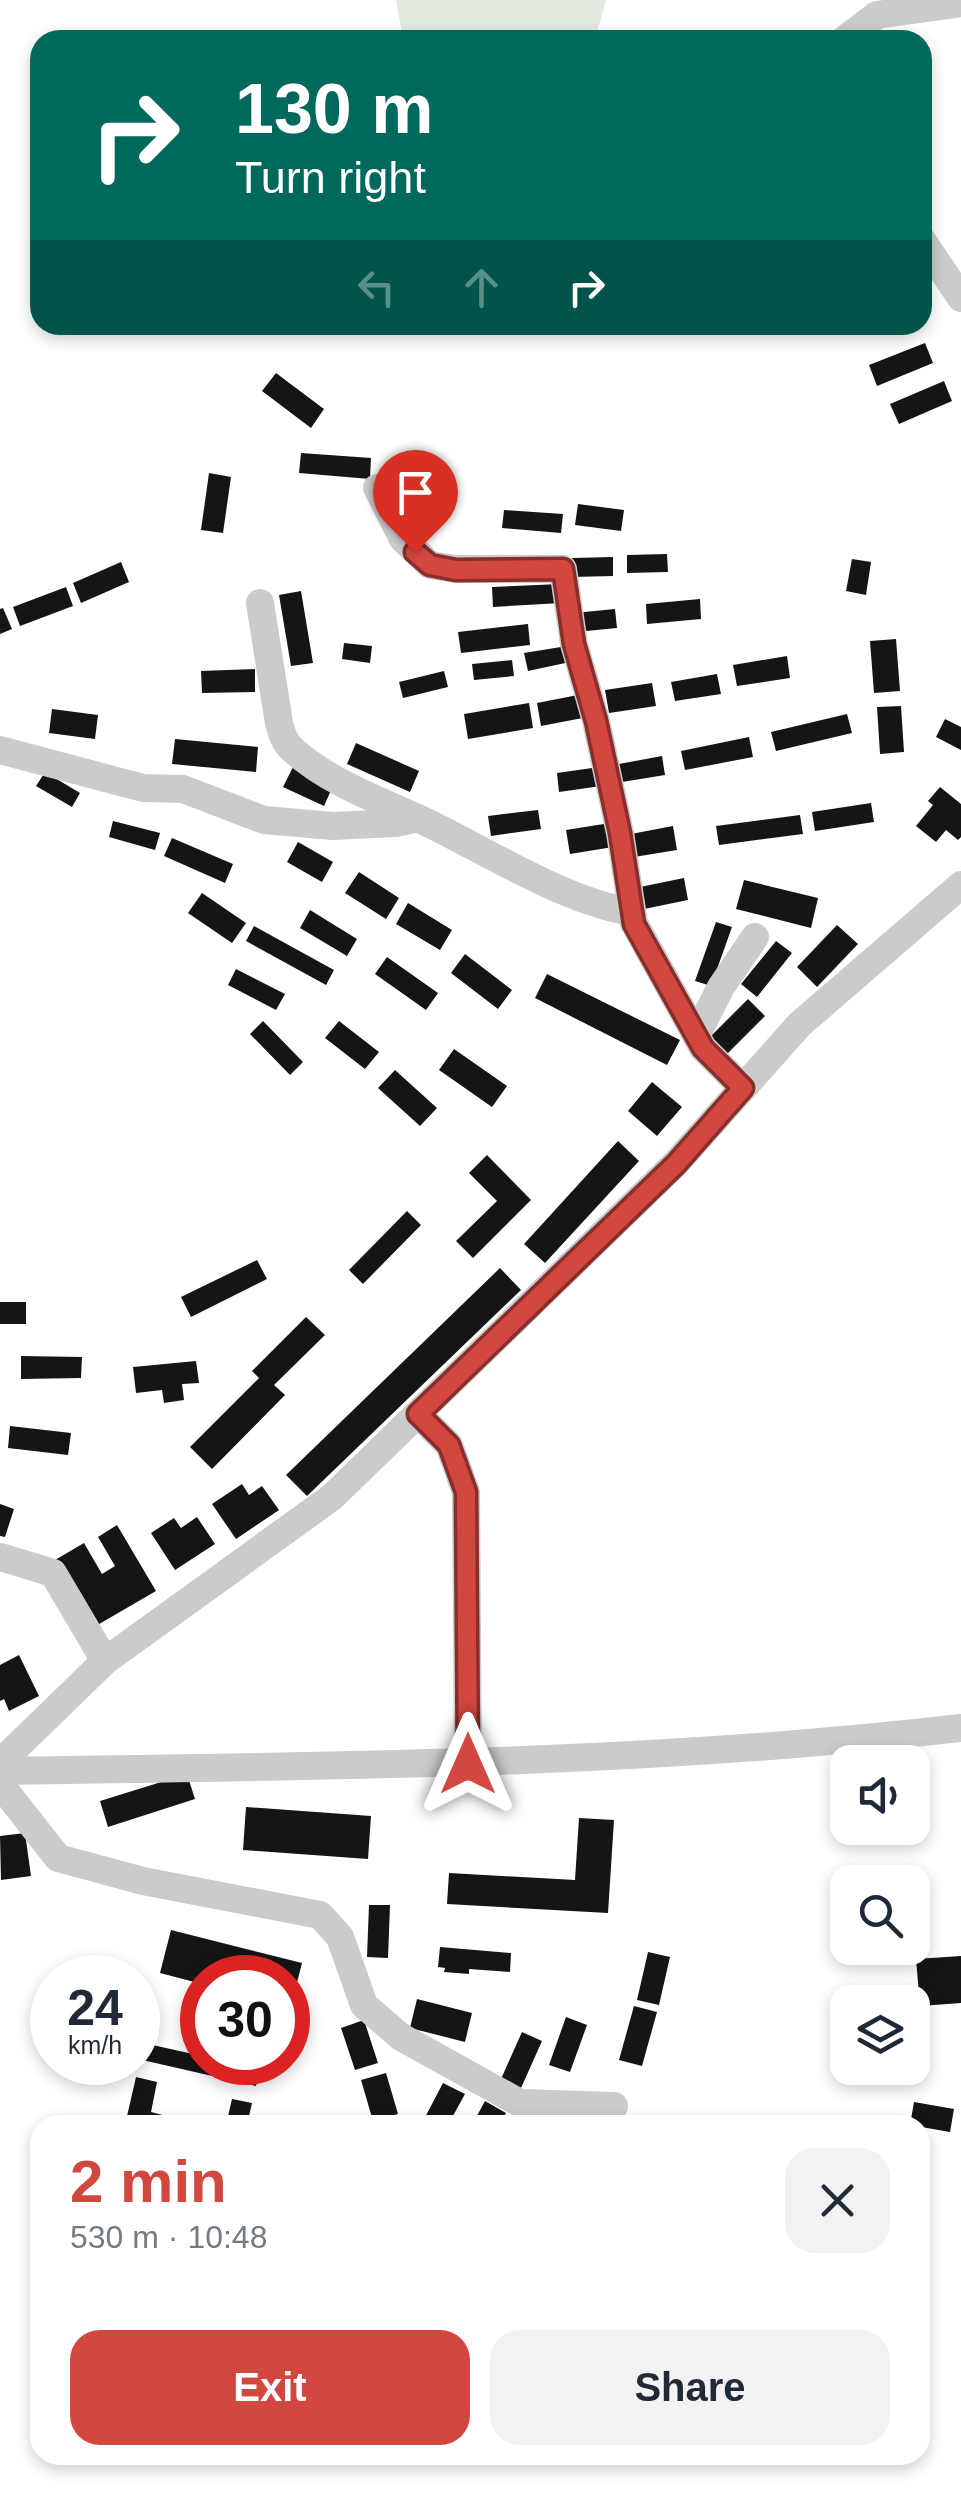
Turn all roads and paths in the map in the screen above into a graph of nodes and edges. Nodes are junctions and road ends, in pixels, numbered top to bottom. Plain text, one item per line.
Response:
1 (961, 3) edge
2 (857, 30) edge
3 (932, 255) edge
4 (961, 298) edge
5 (378, 488) dead end
6 (260, 603) dead end
7 (0, 750) edge
8 (418, 818) junction
9 (961, 885) edge
10 (632, 912) junction
11 (754, 936) dead end
12 (696, 1036) junction
13 (743, 1088) junction
14 (418, 1414) junction
15 (0, 1556) edge
16 (105, 1661) junction
17 (961, 1728) edge
18 (468, 1764) junction
19 (0, 1767) edge
20 (0, 1784) edge
21 (614, 2106) dead end

1 - 2 street
3 - 4 street
5 - 10 street
6 - 8 street
7 - 8 street
8 - 10 street
9 - 13 street
10 - 12 street
11 - 12 street
12 - 13 street
13 - 14 street
14 - 16 street
14 - 18 street
15 - 16 street
16 - 19 street
17 - 18 street
18 - 19 street
20 - 21 street

